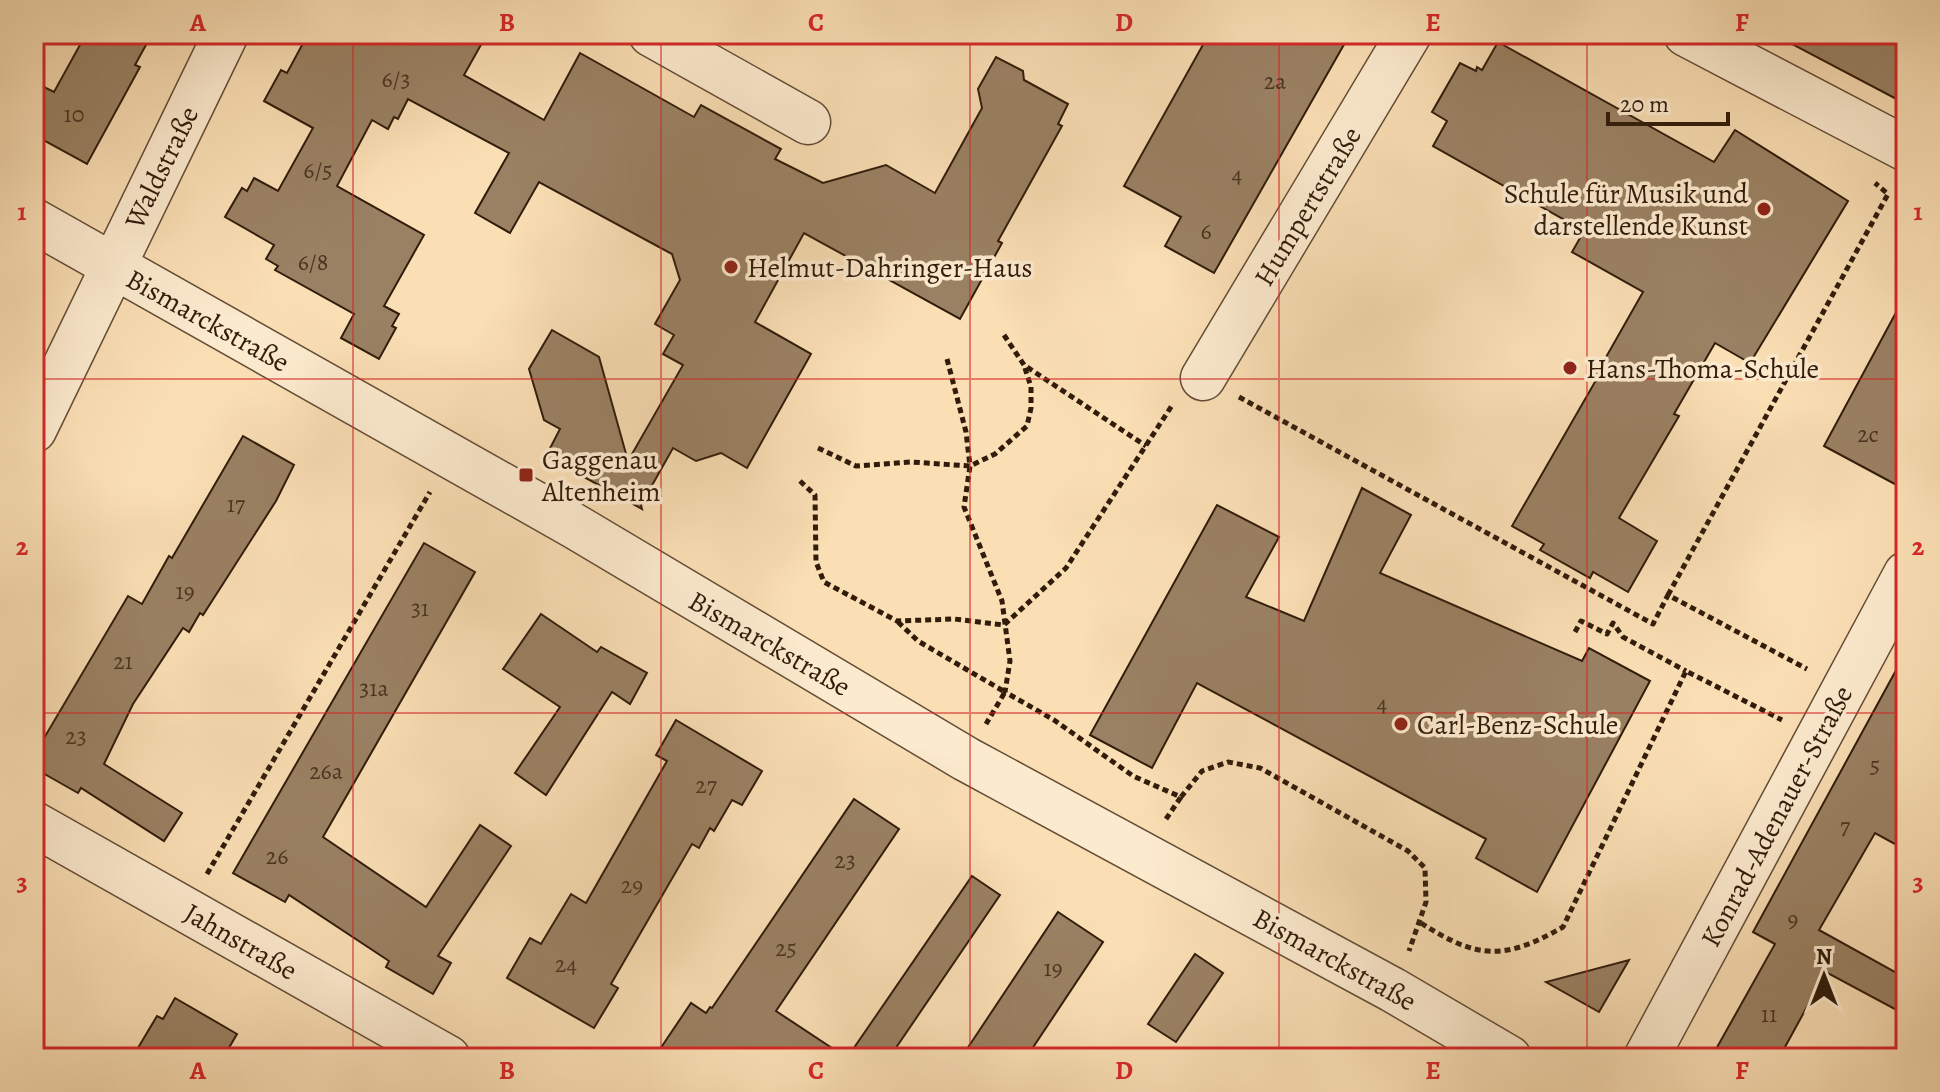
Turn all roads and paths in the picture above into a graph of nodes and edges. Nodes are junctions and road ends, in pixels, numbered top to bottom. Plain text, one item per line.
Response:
1 (226, 34) edge
2 (651, 34) edge
3 (1409, 34) edge
4 (1686, 34) edge
5 (808, 122) dead end
6 (1906, 149) edge
7 (1875, 215) dead end
8 (34, 221) edge
9 (113, 268) junction
10 (1004, 335) dead end
11 (947, 359) dead end
12 (1024, 365) junction
13 (1203, 378) joint
14 (1251, 405) dead end
15 (34, 430) edge
16 (1146, 446) junction
17 (818, 448) dead end
18 (451, 456) junction
19 (970, 466) junction
20 (800, 481) dead end
21 (1906, 574) edge
22 (1668, 595) junction
23 (897, 621) junction
24 (1004, 625) junction
25 (1575, 632) dead end
26 (1804, 668) dead end
27 (1686, 671) junction
28 (1005, 692) junction
29 (1817, 738) junction
30 (966, 759) junction
31 (34, 824) edge
32 (187, 910) junction
33 (1421, 923) junction
34 (1393, 990) junction
35 (448, 1058) edge
36 (1509, 1058) edge
37 (1646, 1058) edge

1 - 9 street, Waldstraße
2 - 5 street
3 - 13 street, Humpertstraße
4 - 6 street
7 - 22 path
8 - 9 street, Bismarckstraße
9 - 15 street, Waldstraße
9 - 18 street, Bismarckstraße
10 - 12 path
11 - 19 path
12 - 16 path
12 - 19 path
13 - 16 path
14 - 22 path
16 - 24 path
17 - 19 path
18 - 30 street, Bismarckstraße
18 - 32 path
19 - 24 path
20 - 23 path
21 - 29 street, Konrad-Adenauer-Straße
22 - 26 path
23 - 24 path
23 - 28 path
24 - 28 path
25 - 27 path
27 - 29 path
27 - 33 path
28 - 30 path
28 - 33 path
29 - 37 street, Konrad-Adenauer-Straße
30 - 34 street, Bismarckstraße
31 - 32 street, Jahnstraße
32 - 35 street, Jahnstraße
33 - 34 path
34 - 36 street, Bismarckstraße

